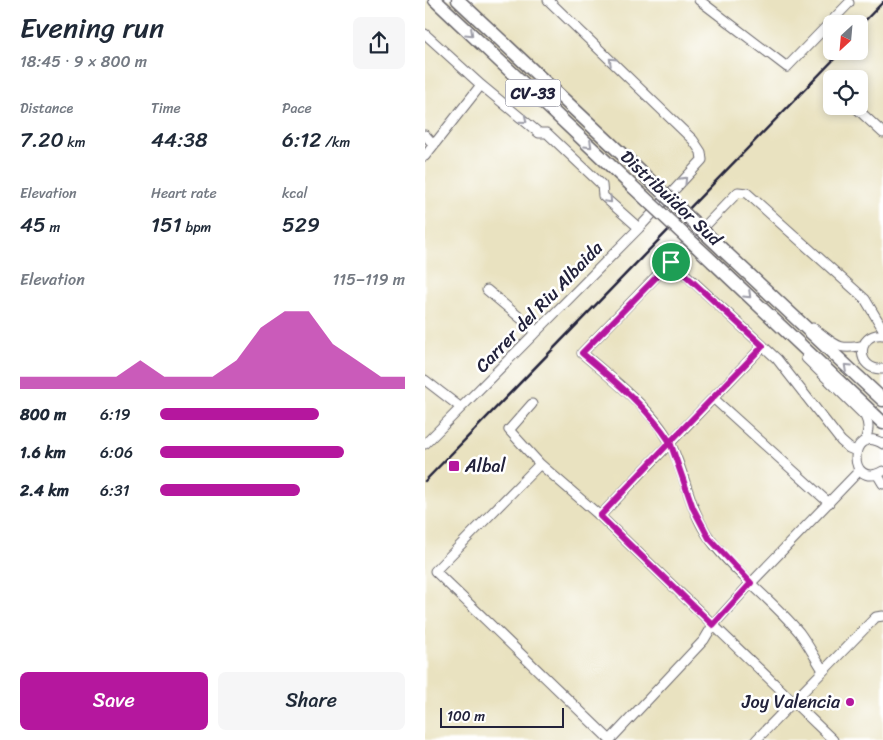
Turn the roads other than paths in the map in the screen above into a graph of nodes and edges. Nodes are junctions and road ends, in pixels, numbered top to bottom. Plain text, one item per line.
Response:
1 (435, 0) edge
2 (458, 0) edge
3 (548, 0) edge
4 (699, 0) edge
5 (849, 3) dead end
6 (425, 34) edge
7 (481, 85) junction
8 (864, 115) edge
9 (883, 133) edge
10 (425, 135) edge
11 (433, 145) junction
12 (425, 156) edge
13 (639, 228) junction
14 (671, 262) junction
15 (487, 290) dead end
16 (780, 304) junction
17 (879, 315) edge
18 (779, 325) junction
19 (883, 329) edge
20 (537, 332) junction
21 (883, 335) edge
22 (873, 336) junction
23 (864, 345) junction
24 (763, 346) junction
25 (883, 369) edge
26 (425, 380) edge
27 (713, 398) junction
28 (883, 400) edge
29 (532, 404) dead end
30 (460, 407) junction
31 (883, 423) edge
32 (865, 441) junction
33 (670, 442) junction
34 (425, 444) edge
35 (883, 444) edge
36 (856, 450) junction
37 (540, 464) junction
38 (860, 470) junction
39 (880, 472) edge
40 (883, 484) edge
41 (829, 503) junction
42 (600, 516) junction
43 (751, 583) junction
44 (883, 616) edge
45 (713, 625) junction
46 (823, 670) junction
47 (793, 701) junction
48 (610, 740) edge
49 (756, 740) edge
50 (833, 740) edge

1 -> 18 highway, Distribuïdor Sud / CV-33, bridge
2 - 16 highway, Distribuïdor Sud / CV-33, bridge
13 -> 3 street, Carrer del Riu Albaida
4 - 5 street
6 - 7 street
7 - 11 street
7 -> 13 street
8 - 9 street
10 - 11 street
11 - 12 street
13 - 20 street, Carrer del Riu Albaida
14 - 17 street
14 - 24 street
14 - 33 street
15 - 20 street
16 - 23 street
28 -> 16 highway, Distribuïdor Sud / CV-33
17 - 19 street
17 - 22 street
18 - 31 highway, Distribuïdor Sud / CV-33
18 - 32 street
20 - 30 street, Carrer del Riu Albaida
21 - 22 street
22 - 23 street
23 - 25 street
24 - 27 street
24 - 36 street
26 - 30 street
27 - 33 street
27 - 41 street
29 - 37 street
30 - 34 street, Carrer del Riu Albaida
32 - 35 street
32 - 36 street
33 - 42 street
33 - 43 street
36 - 38 street
37 - 42 street
37 - 48 street
38 - 39 street
38 - 41 street
39 - 40 street
41 - 43 street
42 - 45 street
43 - 45 street
43 - 46 street
44 - 46 street
45 - 47 street
45 - 48 street
46 - 47 street
47 - 49 street
47 - 50 street

